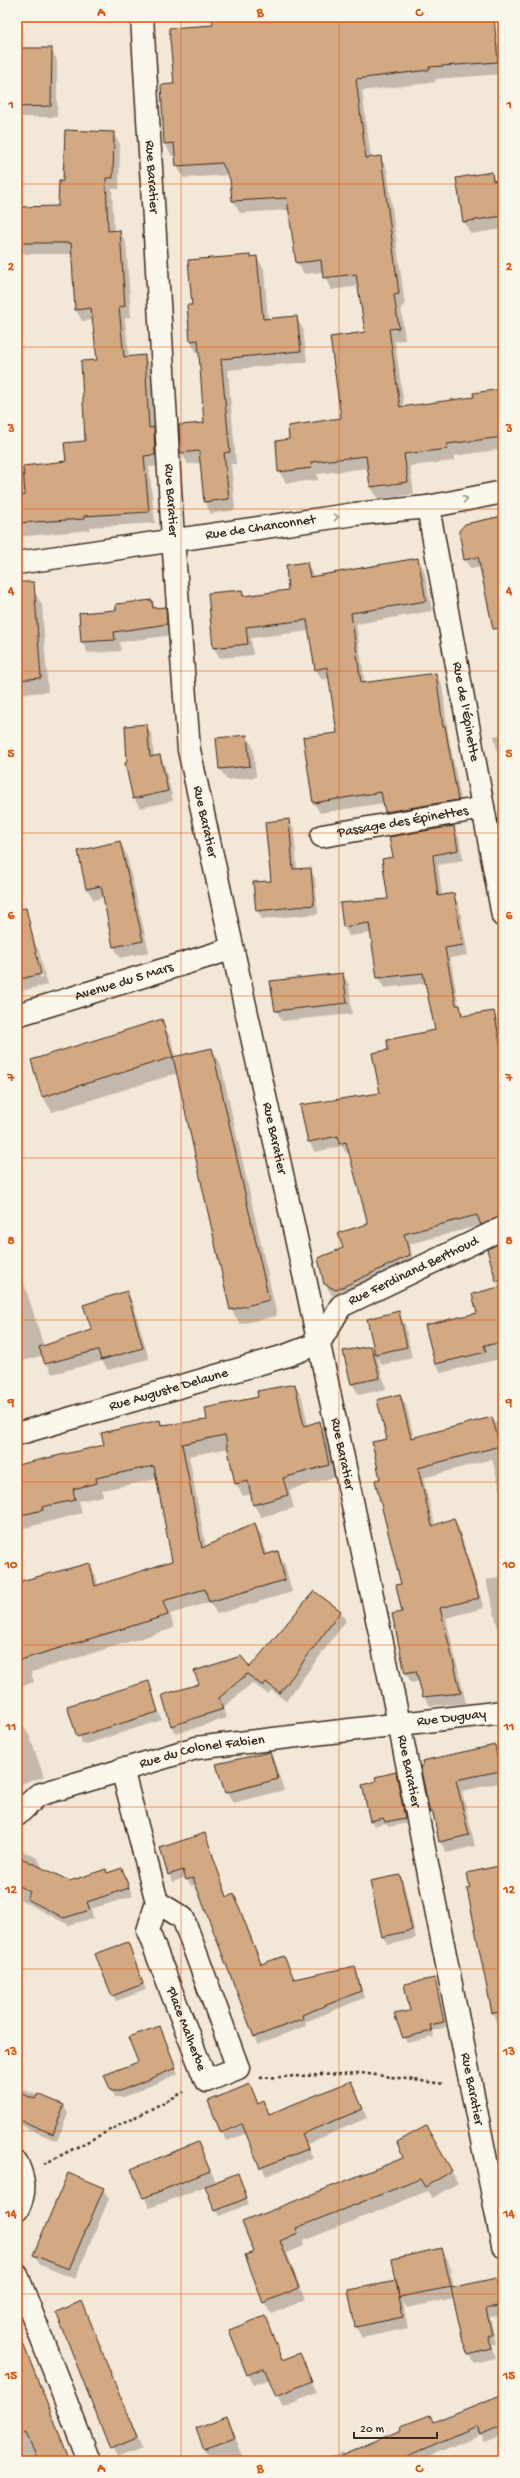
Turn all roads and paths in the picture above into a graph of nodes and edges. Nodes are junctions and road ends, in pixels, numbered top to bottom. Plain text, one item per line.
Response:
1 (142, 17) edge
2 (503, 492) edge
3 (428, 507) junction
4 (173, 539) junction
5 (17, 562) edge
6 (483, 808) junction
7 (322, 836) dead end
8 (503, 916) edge
9 (231, 949) junction
10 (17, 1015) edge
11 (503, 1228) edge
12 (319, 1343) junction
13 (17, 1434) edge
14 (503, 1712) edge
15 (399, 1723) junction
16 (122, 1769) junction
17 (17, 1815) edge
18 (157, 1902) junction
19 (252, 2078) dead end
20 (206, 2081) junction
21 (471, 2088) junction
22 (20, 2169) edge
23 (17, 2210) edge
24 (503, 2246) edge
25 (17, 2275) edge
26 (89, 2461) edge

1 - 4 street, Rue Baratier
3 -> 2 street, Rue de Chanconnet
4 -> 3 street, Rue de Chanconnet
3 - 6 street, Rue de l'Épinette
4 - 5 street, Rue de Chanconnet
4 - 9 street, Rue Baratier
6 - 7 street, Passage des Épinettes
6 - 8 street, Rue de l'Épinette
9 - 10 street, Avenue du 5 Mars
9 - 12 street, Rue Baratier
11 - 12 street, Rue Ferdinand Berthoud
12 - 13 street, Rue Auguste Delaune
12 - 15 street, Rue Baratier
14 - 15 street, Rue Duguay
15 - 16 street, Rue du Colonel Fabien
15 - 21 street, Rue Baratier
16 - 17 street, Rue du Colonel Fabien
16 - 18 street
18 - 20 street, Place Malherbe
18 - 20 street, Place Malherbe
19 - 21 path
20 - 22 path
21 - 24 street, Rue Baratier
22 - 23 street
25 - 26 street

